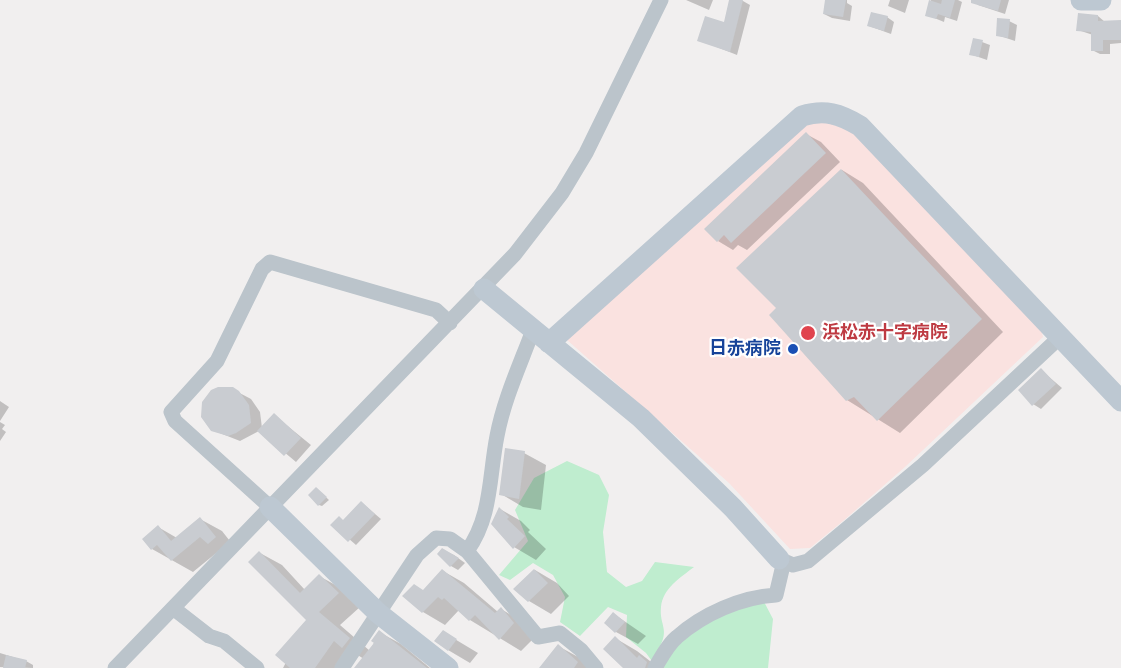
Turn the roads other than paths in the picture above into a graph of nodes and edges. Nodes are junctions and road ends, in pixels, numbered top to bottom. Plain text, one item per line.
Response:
1 (661, 0) edge
2 (1081, 0) edge
3 (1101, 0) edge
4 (484, 290) junction
5 (450, 323) junction
6 (541, 336) junction
7 (1060, 338) junction
8 (1121, 400) edge
9 (270, 507) junction
10 (467, 551) junction
11 (782, 560) junction
12 (173, 608) junction
13 (378, 613) junction
14 (115, 668) edge
15 (257, 668) edge
16 (342, 668) edge
17 (448, 668) edge
18 (596, 668) edge
19 (655, 668) edge

1 - 4 street
2 - 3 street
4 - 5 street
4 - 6 street
5 - 9 street
5 - 9 street
6 - 7 street
6 - 10 street
6 - 11 street
7 - 8 street
7 - 11 street
9 - 12 street
9 - 13 street
10 - 13 street
10 - 18 street
11 - 19 street
12 - 14 street
12 - 15 street
13 - 16 street
13 - 17 street

